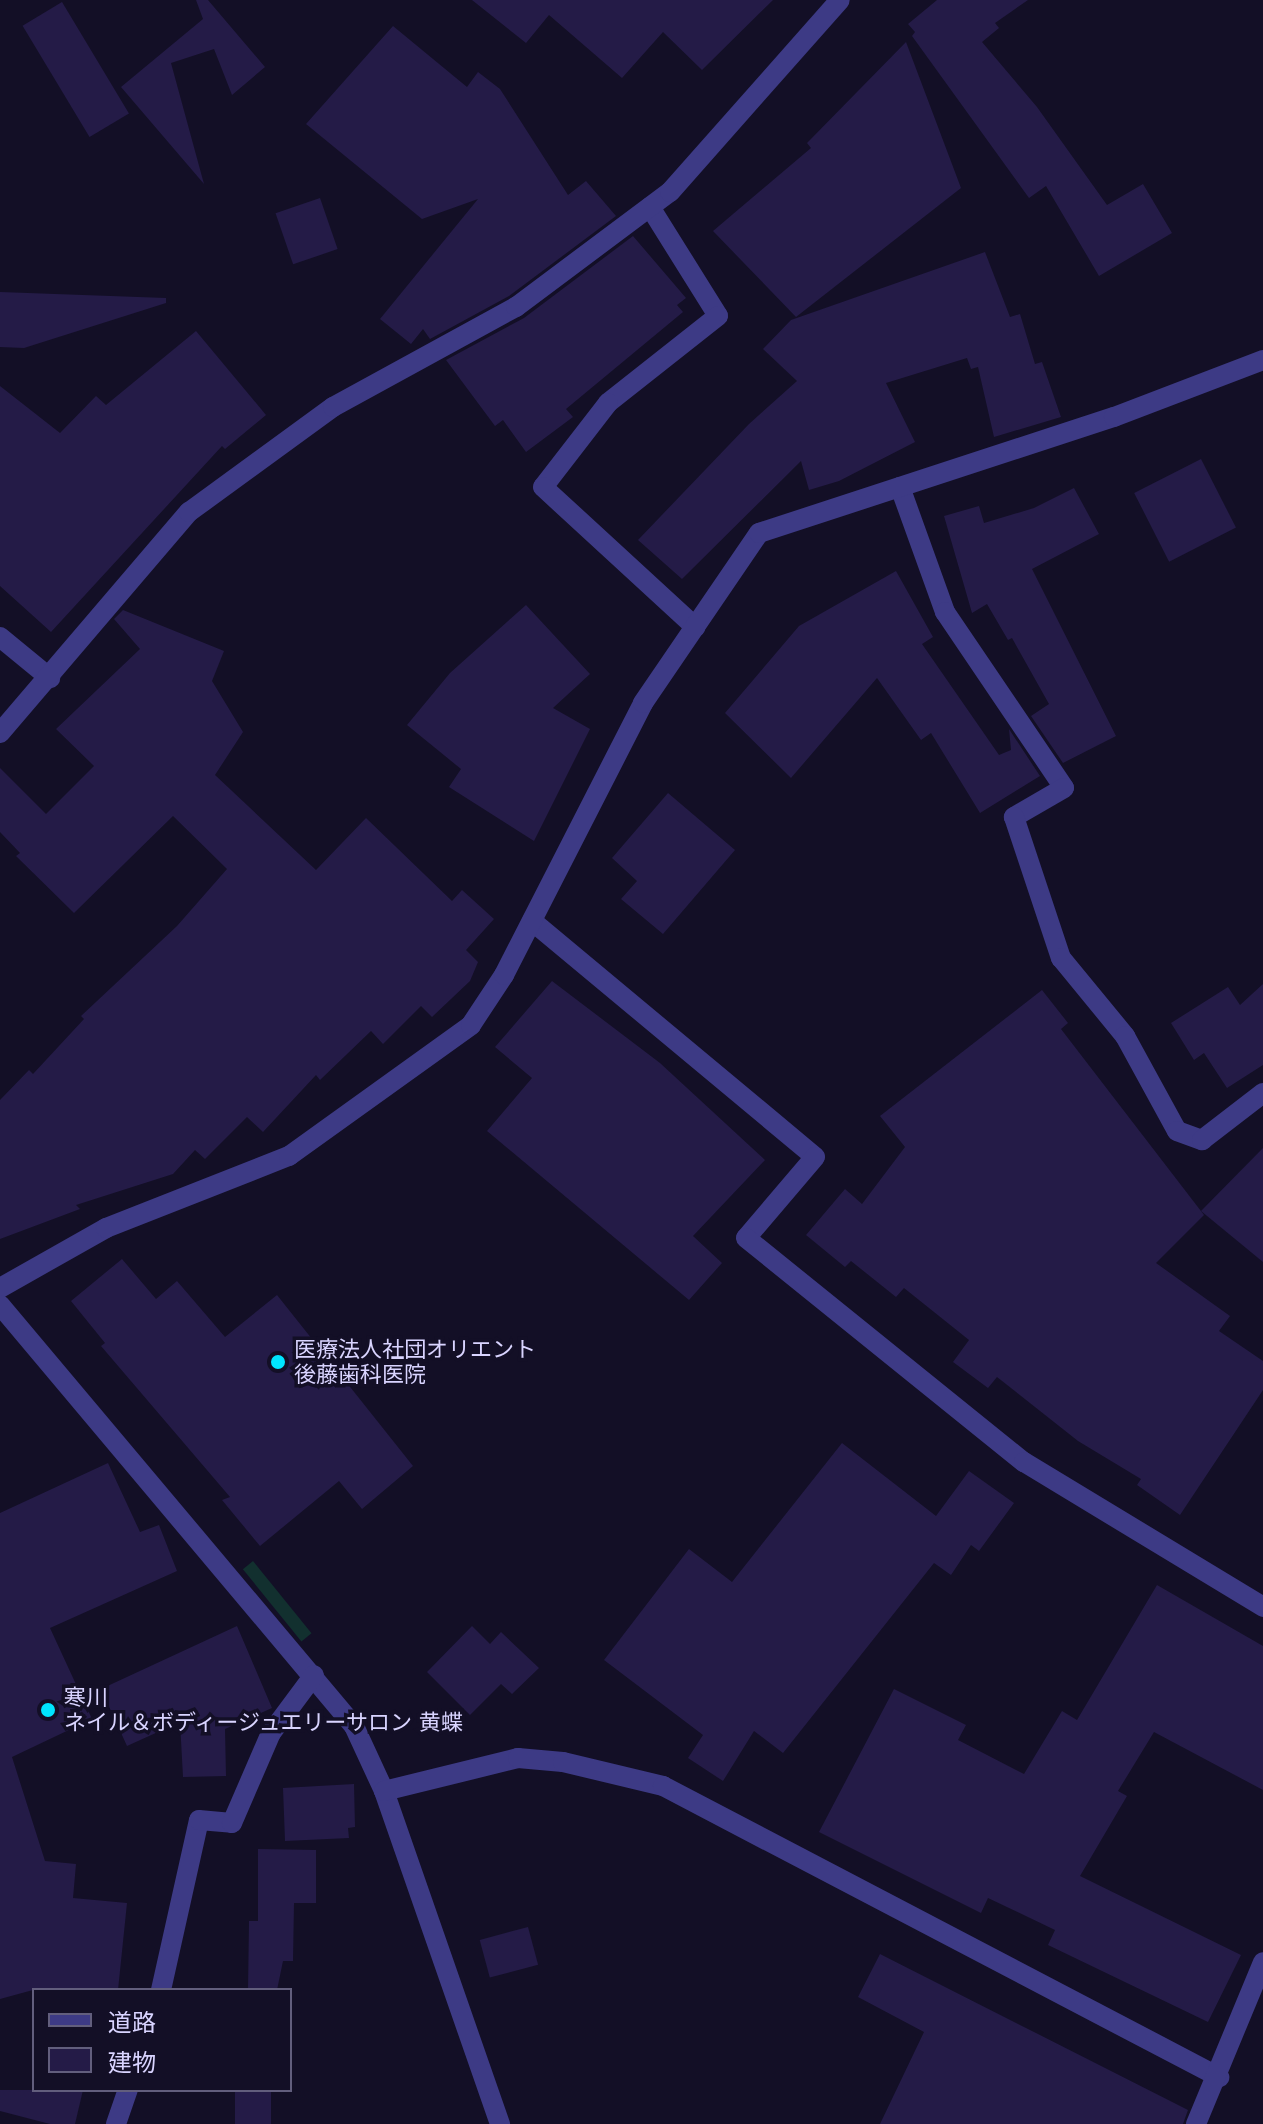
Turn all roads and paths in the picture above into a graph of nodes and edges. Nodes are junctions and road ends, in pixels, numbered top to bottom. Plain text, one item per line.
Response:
1 (840, 0) edge
2 (650, 207) junction
3 (1263, 360) edge
4 (900, 487) junction
5 (695, 627) junction
6 (0, 637) edge
7 (50, 678) junction
8 (0, 733) edge
9 (532, 921) junction
10 (1263, 1093) edge
11 (0, 1288) edge
12 (0, 1305) edge
13 (1263, 1607) edge
14 (314, 1675) junction
15 (384, 1791) junction
16 (1263, 1962) edge
17 (161, 1988) edge
18 (1219, 2077) junction
19 (127, 2092) edge
20 (116, 2124) edge
21 (500, 2124) edge
22 (1196, 2124) edge

1 - 2 street
2 - 5 street
2 - 7 street
3 - 4 street
4 - 5 street
4 - 10 street
5 - 9 street
6 - 7 street
7 - 8 street
9 - 11 street
9 - 13 street
12 - 14 street
14 - 15 street
14 - 17 street
15 - 18 street
15 - 21 street
16 - 18 street
18 - 22 street
19 - 20 street

